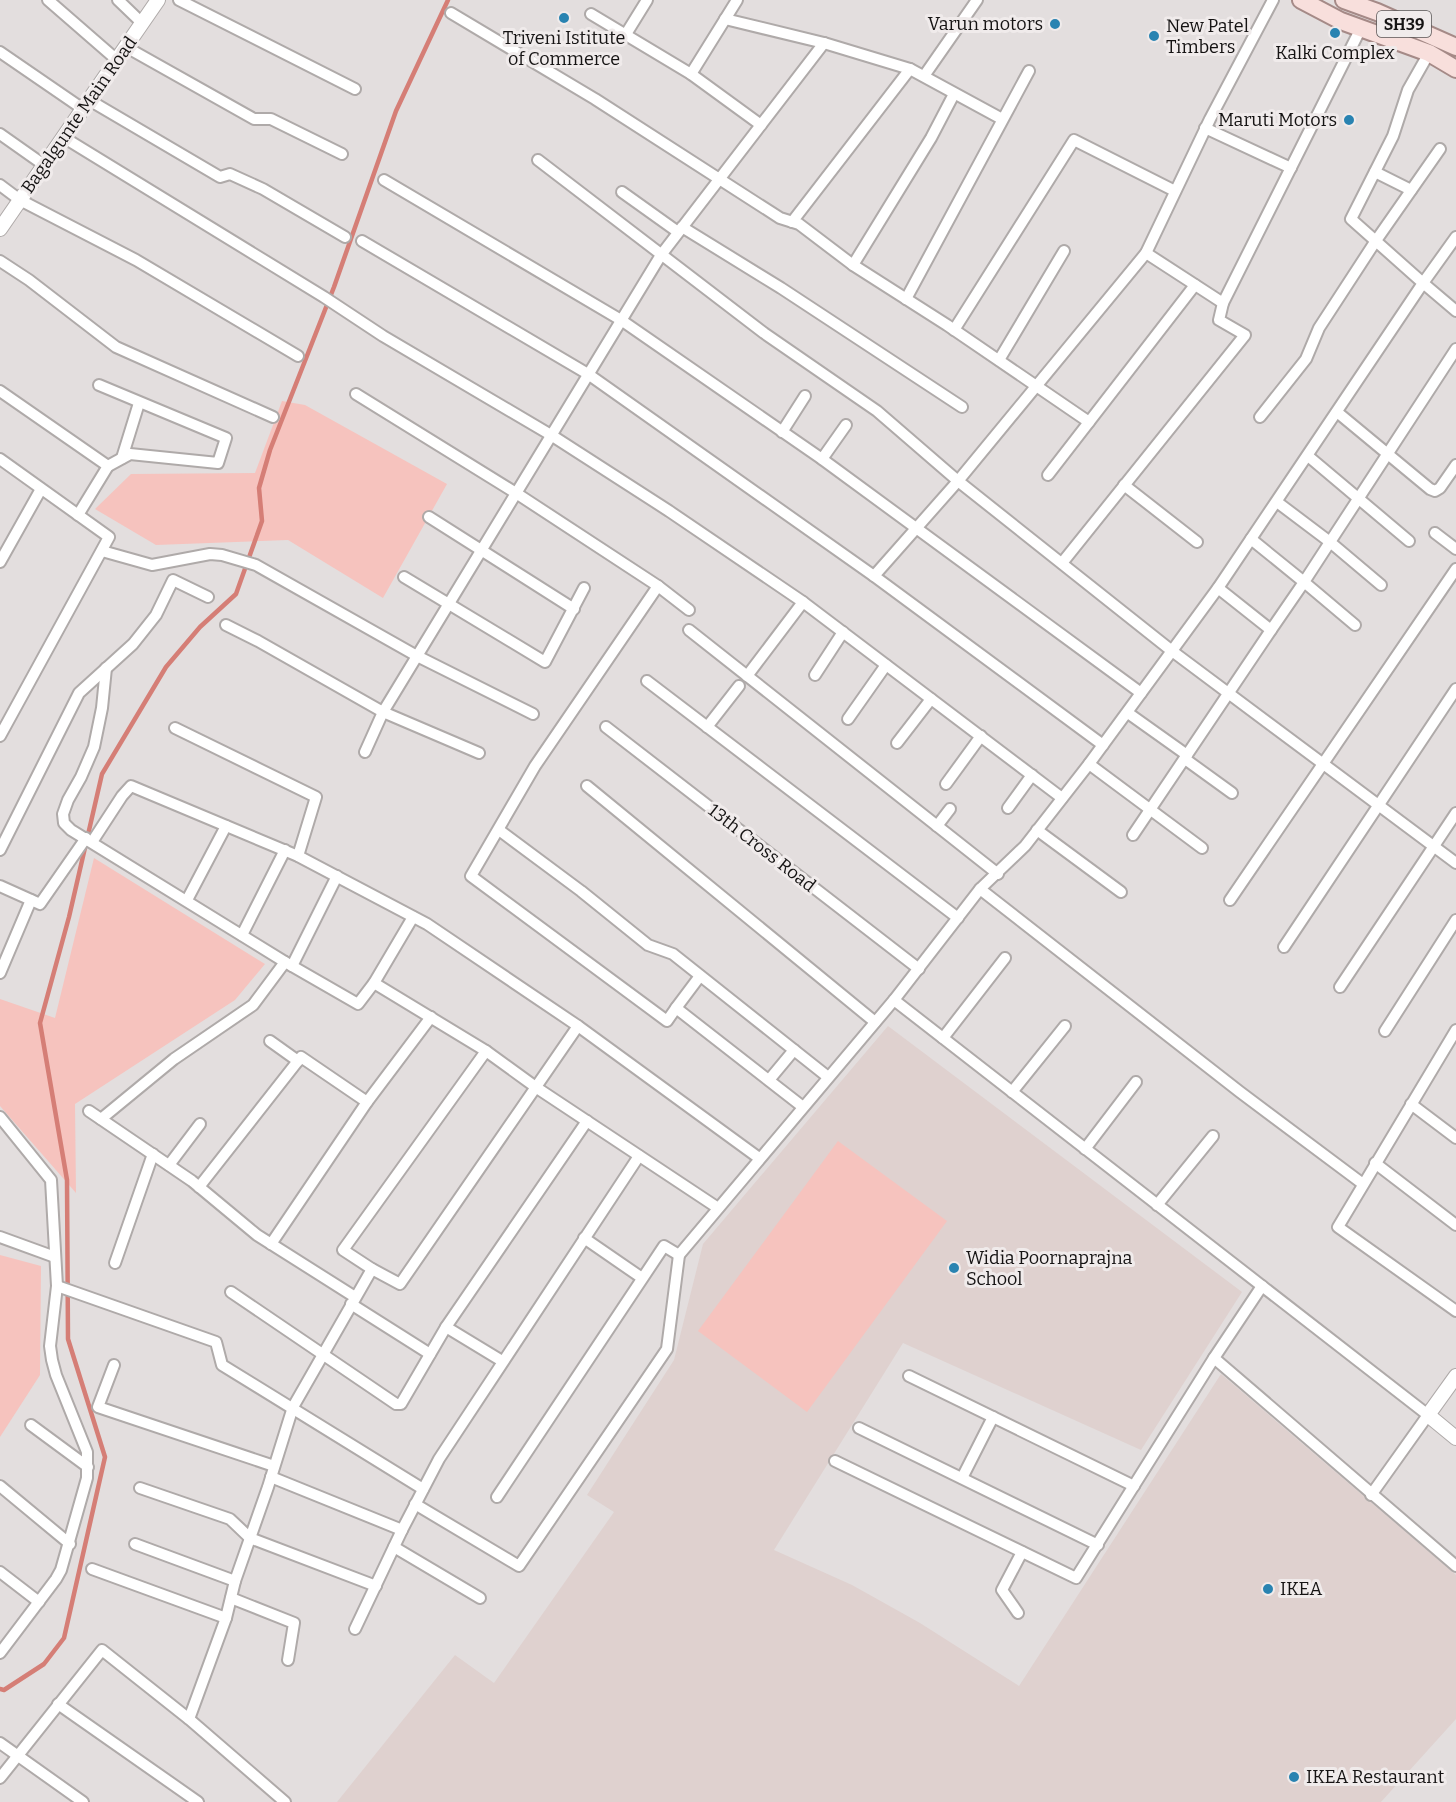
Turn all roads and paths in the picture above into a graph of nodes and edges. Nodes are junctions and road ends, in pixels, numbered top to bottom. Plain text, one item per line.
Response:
1 (48, 0) edge
2 (118, 0) edge
3 (158, 0) edge
4 (179, 0) edge
5 (647, 0) edge
6 (737, 0) edge
7 (977, 0) edge
8 (1273, 0) edge
9 (1301, 0) edge
10 (1349, 1) edge
11 (451, 13) dead end
12 (591, 14) dead end
13 (725, 19) junction
14 (142, 22) junction
15 (1361, 28) junction
16 (626, 34) junction
17 (824, 44) junction
18 (126, 47) junction
19 (1456, 47) edge
20 (0, 52) edge
21 (1429, 53) junction
22 (117, 60) junction
23 (910, 69) junction
24 (1456, 69) edge
25 (1029, 71) dead end
26 (691, 74) junction
27 (924, 76) junction
28 (355, 89) dead end
29 (954, 94) junction
30 (86, 105) junction
31 (1002, 119) junction
32 (761, 125) junction
33 (1205, 128) junction
34 (0, 134) edge
35 (63, 137) junction
36 (1440, 149) dead end
37 (342, 154) dead end
38 (538, 160) dead end
39 (44, 165) junction
40 (1291, 168) junction
41 (1375, 172) junction
42 (720, 178) junction
43 (384, 180) dead end
44 (0, 185) edge
45 (1411, 190) junction
46 (1175, 191) junction
47 (622, 192) dead end
48 (20, 200) junction
49 (792, 222) junction
50 (0, 229) edge
51 (680, 230) junction
52 (345, 237) dead end
53 (1456, 237) edge
54 (362, 241) dead end
55 (1375, 242) junction
56 (1064, 251) dead end
57 (1146, 253) junction
58 (661, 255) junction
59 (0, 261) edge
60 (854, 265) junction
61 (1423, 283) junction
62 (1195, 285) junction
63 (906, 299) junction
64 (1223, 303) junction
65 (1456, 311) edge
66 (621, 320) junction
67 (954, 330) junction
68 (1456, 349) edge
69 (298, 356) dead end
70 (999, 360) junction
71 (588, 374) junction
72 (99, 385) dead end
73 (1037, 385) junction
74 (0, 391) edge
75 (356, 394) dead end
76 (805, 396) dead end
77 (139, 403) junction
78 (962, 406) dead end
79 (1337, 412) junction
80 (273, 417) dead end
81 (1260, 417) dead end
82 (1089, 422) junction
83 (846, 425) dead end
84 (782, 432) junction
85 (551, 435) junction
86 (1388, 455) junction
87 (1308, 456) junction
88 (122, 458) junction
89 (0, 459) edge
90 (822, 459) junction
91 (1456, 465) edge
92 (108, 466) junction
93 (1048, 475) dead end
94 (958, 481) junction
95 (1124, 485) junction
96 (41, 489) junction
97 (516, 493) junction
98 (1359, 499) junction
99 (1277, 502) junction
100 (78, 515) junction
101 (429, 518) dead end
102 (916, 528) junction
103 (1435, 533) dead end
104 (1251, 539) junction
105 (1408, 541) dead end
106 (1330, 542) junction
107 (1197, 543) dead end
108 (1456, 549) edge
109 (481, 550) junction
110 (102, 551) junction
111 (0, 562) edge
112 (1062, 563) junction
113 (1456, 569) edge
114 (874, 576) junction
115 (404, 577) dead end
116 (1304, 582) junction
117 (1381, 585) dead end
118 (658, 586) junction
119 (584, 588) dead end
120 (1218, 588) junction
121 (208, 597) dead end
122 (803, 602) junction
123 (449, 603) junction
124 (573, 609) junction
125 (689, 610) dead end
126 (226, 625) dead end
127 (1355, 625) dead end
128 (689, 630) dead end
129 (1271, 630) junction
130 (843, 632) junction
131 (1173, 651) junction
132 (417, 656) junction
133 (886, 665) junction
134 (106, 668) junction
135 (815, 675) dead end
136 (747, 676) junction
137 (647, 681) dead end
138 (739, 686) dead end
139 (1456, 689) edge
140 (1141, 693) junction
141 (1228, 694) junction
142 (931, 699) junction
143 (383, 712) junction
144 (1128, 712) junction
145 (532, 714) dead end
146 (848, 719) dead end
147 (606, 727) dead end
148 (707, 727) junction
149 (2, 729) edge
150 (175, 729) dead end
151 (981, 736) junction
152 (897, 743) dead end
153 (1103, 745) junction
154 (365, 752) dead end
155 (479, 753) dead end
156 (1186, 757) junction
157 (1089, 764) junction
158 (1322, 764) junction
159 (1032, 775) junction
160 (946, 784) dead end
161 (587, 786) dead end
162 (1232, 792) dead end
163 (1062, 798) junction
164 (1380, 805) junction
165 (1008, 808) dead end
166 (950, 809) dead end
167 (1150, 810) junction
168 (1456, 813) edge
169 (226, 826) junction
170 (937, 826) junction
171 (1037, 830) junction
172 (499, 831) junction
173 (1133, 835) dead end
174 (89, 840) junction
175 (1202, 848) dead end
176 (1435, 848) junction
177 (0, 850) edge
178 (285, 850) junction
179 (298, 855) junction
180 (1456, 863) edge
181 (998, 874) junction
182 (337, 876) junction
183 (0, 886) edge
184 (980, 889) junction
185 (1121, 892) dead end
186 (31, 900) junction
187 (187, 900) junction
188 (1230, 900) dead end
189 (413, 916) junction
190 (958, 918) junction
191 (1456, 920) edge
192 (242, 935) junction
193 (1284, 947) dead end
194 (1005, 958) dead end
195 (289, 964) junction
196 (919, 969) junction
197 (0, 973) edge
198 (700, 976) junction
199 (374, 983) junction
200 (1340, 987) dead end
201 (894, 1000) junction
202 (676, 1008) junction
203 (431, 1017) junction
204 (875, 1022) junction
205 (578, 1026) junction
206 (1065, 1026) dead end
207 (1456, 1030) edge
208 (1385, 1031) dead end
209 (943, 1038) junction
210 (270, 1041) dead end
211 (1451, 1048) edge
212 (794, 1050) junction
213 (486, 1051) junction
214 (297, 1061) junction
215 (828, 1077) junction
216 (769, 1080) junction
217 (1136, 1082) dead end
218 (537, 1088) junction
219 (1012, 1092) junction
220 (367, 1102) junction
221 (1411, 1104) junction
222 (803, 1107) junction
223 (89, 1111) dead end
224 (0, 1117) edge
225 (101, 1119) junction
226 (587, 1121) junction
227 (200, 1124) dead end
228 (1213, 1136) dead end
229 (1456, 1138) edge
230 (1085, 1149) junction
231 (153, 1154) junction
232 (639, 1156) junction
233 (759, 1158) junction
234 (1375, 1163) junction
235 (169, 1165) junction
236 (1363, 1184) junction
237 (199, 1187) junction
238 (1157, 1205) junction
239 (718, 1208) junction
240 (1456, 1225) edge
241 (0, 1237) edge
242 (584, 1238) junction
243 (271, 1244) junction
244 (679, 1255) junction
245 (55, 1257) junction
246 (115, 1263) dead end
247 (372, 1269) junction
248 (642, 1278) junction
249 (57, 1286) junction
250 (1262, 1286) junction
251 (231, 1292) dead end
252 (353, 1300) junction
253 (1456, 1311) edge
254 (446, 1327) junction
255 (323, 1353) junction
256 (430, 1354) junction
257 (1214, 1358) junction
258 (502, 1361) junction
259 (114, 1365) dead end
260 (909, 1376) dead end
261 (1456, 1376) edge
262 (292, 1407) junction
263 (1428, 1415) junction
264 (993, 1417) junction
265 (31, 1425) dead end
266 (859, 1428) dead end
267 (1456, 1437) edge
268 (835, 1461) dead end
269 (88, 1467) junction
270 (273, 1471) junction
271 (962, 1478) junction
272 (0, 1486) edge
273 (1134, 1486) junction
274 (140, 1488) dead end
275 (423, 1489) junction
276 (1371, 1494) junction
277 (496, 1497) dead end
278 (415, 1504) junction
279 (402, 1530) junction
280 (250, 1538) junction
281 (70, 1544) junction
282 (135, 1544) dead end
283 (1098, 1545) junction
284 (394, 1547) junction
285 (1022, 1552) junction
286 (1456, 1566) edge
287 (92, 1569) dead end
288 (0, 1572) edge
289 (235, 1581) junction
290 (376, 1586) junction
291 (231, 1598) junction
292 (480, 1598) dead end
293 (39, 1602) junction
294 (1018, 1613) dead end
295 (226, 1618) junction
296 (355, 1629) dead end
297 (0, 1653) edge
298 (288, 1660) dead end
299 (58, 1704) junction
300 (189, 1719) junction
301 (0, 1743) edge
302 (17, 1755) junction
303 (0, 1778) edge
304 (83, 1802) edge
305 (198, 1802) edge
306 (285, 1802) edge

1 - 22 street
2 - 14 street
3 - 14 street, Bagalgunte Main Road
4 - 28 street
5 - 16 street
6 - 13 street
7 - 27 street
8 - 33 street
9 - 15 main road
10 - 19 main road, SH39
11 - 42 street
12 - 16 street
13 - 17 street
13 - 26 street
14 - 18 street, Bagalgunte Main Road
15 - 21 main road
15 - 40 street
16 - 26 street
17 - 23 street
17 - 32 street
18 - 22 street, Bagalgunte Main Road
18 - 37 street
20 - 30 street
21 - 24 main road
21 - 41 street
22 - 30 street, Bagalgunte Main Road
23 - 27 street
23 - 49 street
25 - 31 street
26 - 32 street
27 - 29 street
29 - 31 street
29 - 60 street
30 - 35 street, Bagalgunte Main Road
30 - 52 street
31 - 63 street
32 - 42 street
33 - 40 street
33 - 46 street
34 - 39 street
35 - 39 street, Bagalgunte Main Road
35 - 85 street
36 - 45 street
38 - 58 street
39 - 48 street, Bagalgunte Main Road
40 - 64 street
41 - 45 street
41 - 55 street
42 - 49 street
42 - 51 street
43 - 66 street
44 - 48 street
45 - 55 street
46 - 57 street
46 - 67 street
47 - 51 street
48 - 50 street, Bagalgunte Main Road
48 - 69 street
49 - 60 street
51 - 58 street
51 - 78 street
53 - 61 street
54 - 71 street
55 - 61 street
55 - 81 street
56 - 70 street
57 - 62 street
57 - 73 street
58 - 66 street
58 - 94 street
59 - 80 street
60 - 63 street
61 - 65 street
61 - 79 street
62 - 64 street
62 - 82 street
63 - 67 street
64 - 95 street
66 - 71 street
66 - 84 street
67 - 70 street
68 - 86 street
70 - 73 street
71 - 85 street
71 - 114 street
72 - 77 street
73 - 82 street
73 - 94 street
74 - 92 street
75 - 97 street
76 - 84 street
77 - 88 street
77 - 88 street
79 - 86 street
79 - 87 street
82 - 93 street
83 - 90 street
84 - 90 street
85 - 97 street
85 - 122 street
86 - 91 street
86 - 98 street
87 - 98 street
87 - 99 street
88 - 92 street
89 - 96 street
90 - 102 street
92 - 100 street
94 - 102 street
94 - 112 street
95 - 107 street
95 - 112 street
96 - 100 street
96 - 111 street
97 - 109 street
97 - 118 street
98 - 105 street
98 - 106 street
99 - 104 street
99 - 106 street
100 - 110 street
101 - 109 street
102 - 114 street
102 - 140 street
103 - 108 street
104 - 116 street
104 - 120 street
106 - 116 street
106 - 117 street
109 - 123 street
109 - 124 street
110 - 132 street
110 - 149 street
112 - 131 street
113 - 158 street
114 - 153 street
115 - 123 street
116 - 127 street
116 - 129 street
118 - 125 street
118 - 172 street
119 - 124 street
120 - 129 street
120 - 131 street
121 - 134 street
122 - 130 street
122 - 136 street
123 - 124 street
123 - 132 street
126 - 143 street
128 - 136 street
129 - 141 street
130 - 133 street
130 - 135 street
131 - 140 street
131 - 141 street
132 - 143 street
132 - 145 street
133 - 142 street
133 - 146 street
134 - 174 street
134 - 177 street
136 - 170 street
137 - 148 street
138 - 148 street
139 - 164 street
140 - 144 street
141 - 156 street
141 - 158 street
142 - 151 street
142 - 152 street
143 - 154 street
143 - 155 street
144 - 153 street
144 - 156 street
147 - 196 street, 13th Cross Road
148 - 190 street
150 - 179 street
151 - 159 street
151 - 160 street
153 - 157 street
156 - 162 street
156 - 167 street
157 - 163 street
157 - 167 street
158 - 164 street
158 - 188 street
159 - 163 street
159 - 165 street
161 - 204 street
163 - 171 street
164 - 176 street
164 - 193 street
166 - 170 street
167 - 173 street
167 - 175 street
168 - 176 street
169 - 174 street
169 - 178 street
169 - 187 street
170 - 181 street
171 - 181 street
171 - 185 street
172 - 198 street
172 - 202 street
174 - 186 street
174 - 187 street
176 - 180 street
176 - 200 street
178 - 179 street
178 - 192 street
179 - 182 street
181 - 184 street
182 - 189 street
182 - 195 street
183 - 186 street
184 - 190 street
184 - 236 street
186 - 197 street
187 - 192 street
189 - 199 street
189 - 205 street
190 - 196 street
191 - 208 street
192 - 195 street
194 - 209 street
195 - 199 street
195 - 225 street
196 - 201 street
198 - 202 street
198 - 212 street
199 - 203 street
201 - 204 street
201 - 209 street
202 - 216 street
203 - 213 street
203 - 220 street
204 - 215 street
205 - 218 street
205 - 233 street
206 - 219 street
207 - 211 street
209 - 219 street
210 - 214 street
211 - 221 street
212 - 215 street
212 - 216 street
213 - 218 street
213 - 247 street
214 - 220 street
214 - 237 street
215 - 222 street
216 - 222 street
217 - 230 street
218 - 226 street
218 - 247 street
219 - 230 street
220 - 243 street
221 - 229 street
221 - 234 street
222 - 233 street
223 - 225 street
224 - 245 street
225 - 231 street
226 - 232 street
226 - 254 street
227 - 235 street
228 - 238 street
230 - 238 street
231 - 235 street
231 - 246 street
232 - 239 street
232 - 242 street
233 - 239 street
234 - 236 street
234 - 240 street
235 - 237 street
236 - 253 street
237 - 243 street
238 - 250 street
239 - 244 street
241 - 245 street
242 - 248 street
242 - 258 street
243 - 252 street
244 - 248 street
244 - 278 street
245 - 249 street
247 - 252 street
248 - 277 street
249 - 262 street
249 - 269 street
250 - 257 street
250 - 263 street
251 - 255 street
252 - 255 street
252 - 256 street
254 - 256 street
254 - 258 street
255 - 256 street
255 - 262 street
257 - 273 street
257 - 276 street
258 - 275 street
259 - 270 street
260 - 264 street
261 - 263 street
262 - 270 street
262 - 275 street
263 - 267 street
263 - 276 street
264 - 271 street
264 - 273 street
265 - 269 street
266 - 271 street
268 - 285 street
269 - 281 street
270 - 279 street
270 - 280 street
271 - 283 street
272 - 281 street
273 - 283 street
274 - 280 street
275 - 278 street
276 - 286 street
278 - 279 street
279 - 284 street
280 - 289 street
280 - 290 street
281 - 293 street
282 - 289 street
283 - 285 street
284 - 290 street
284 - 292 street
285 - 294 street
287 - 295 street
288 - 293 street
289 - 291 street
290 - 296 street
291 - 295 street
291 - 298 street
293 - 297 street
295 - 300 street
299 - 300 street
299 - 302 street
299 - 305 street
300 - 306 street
301 - 302 street
302 - 303 street
302 - 304 street

